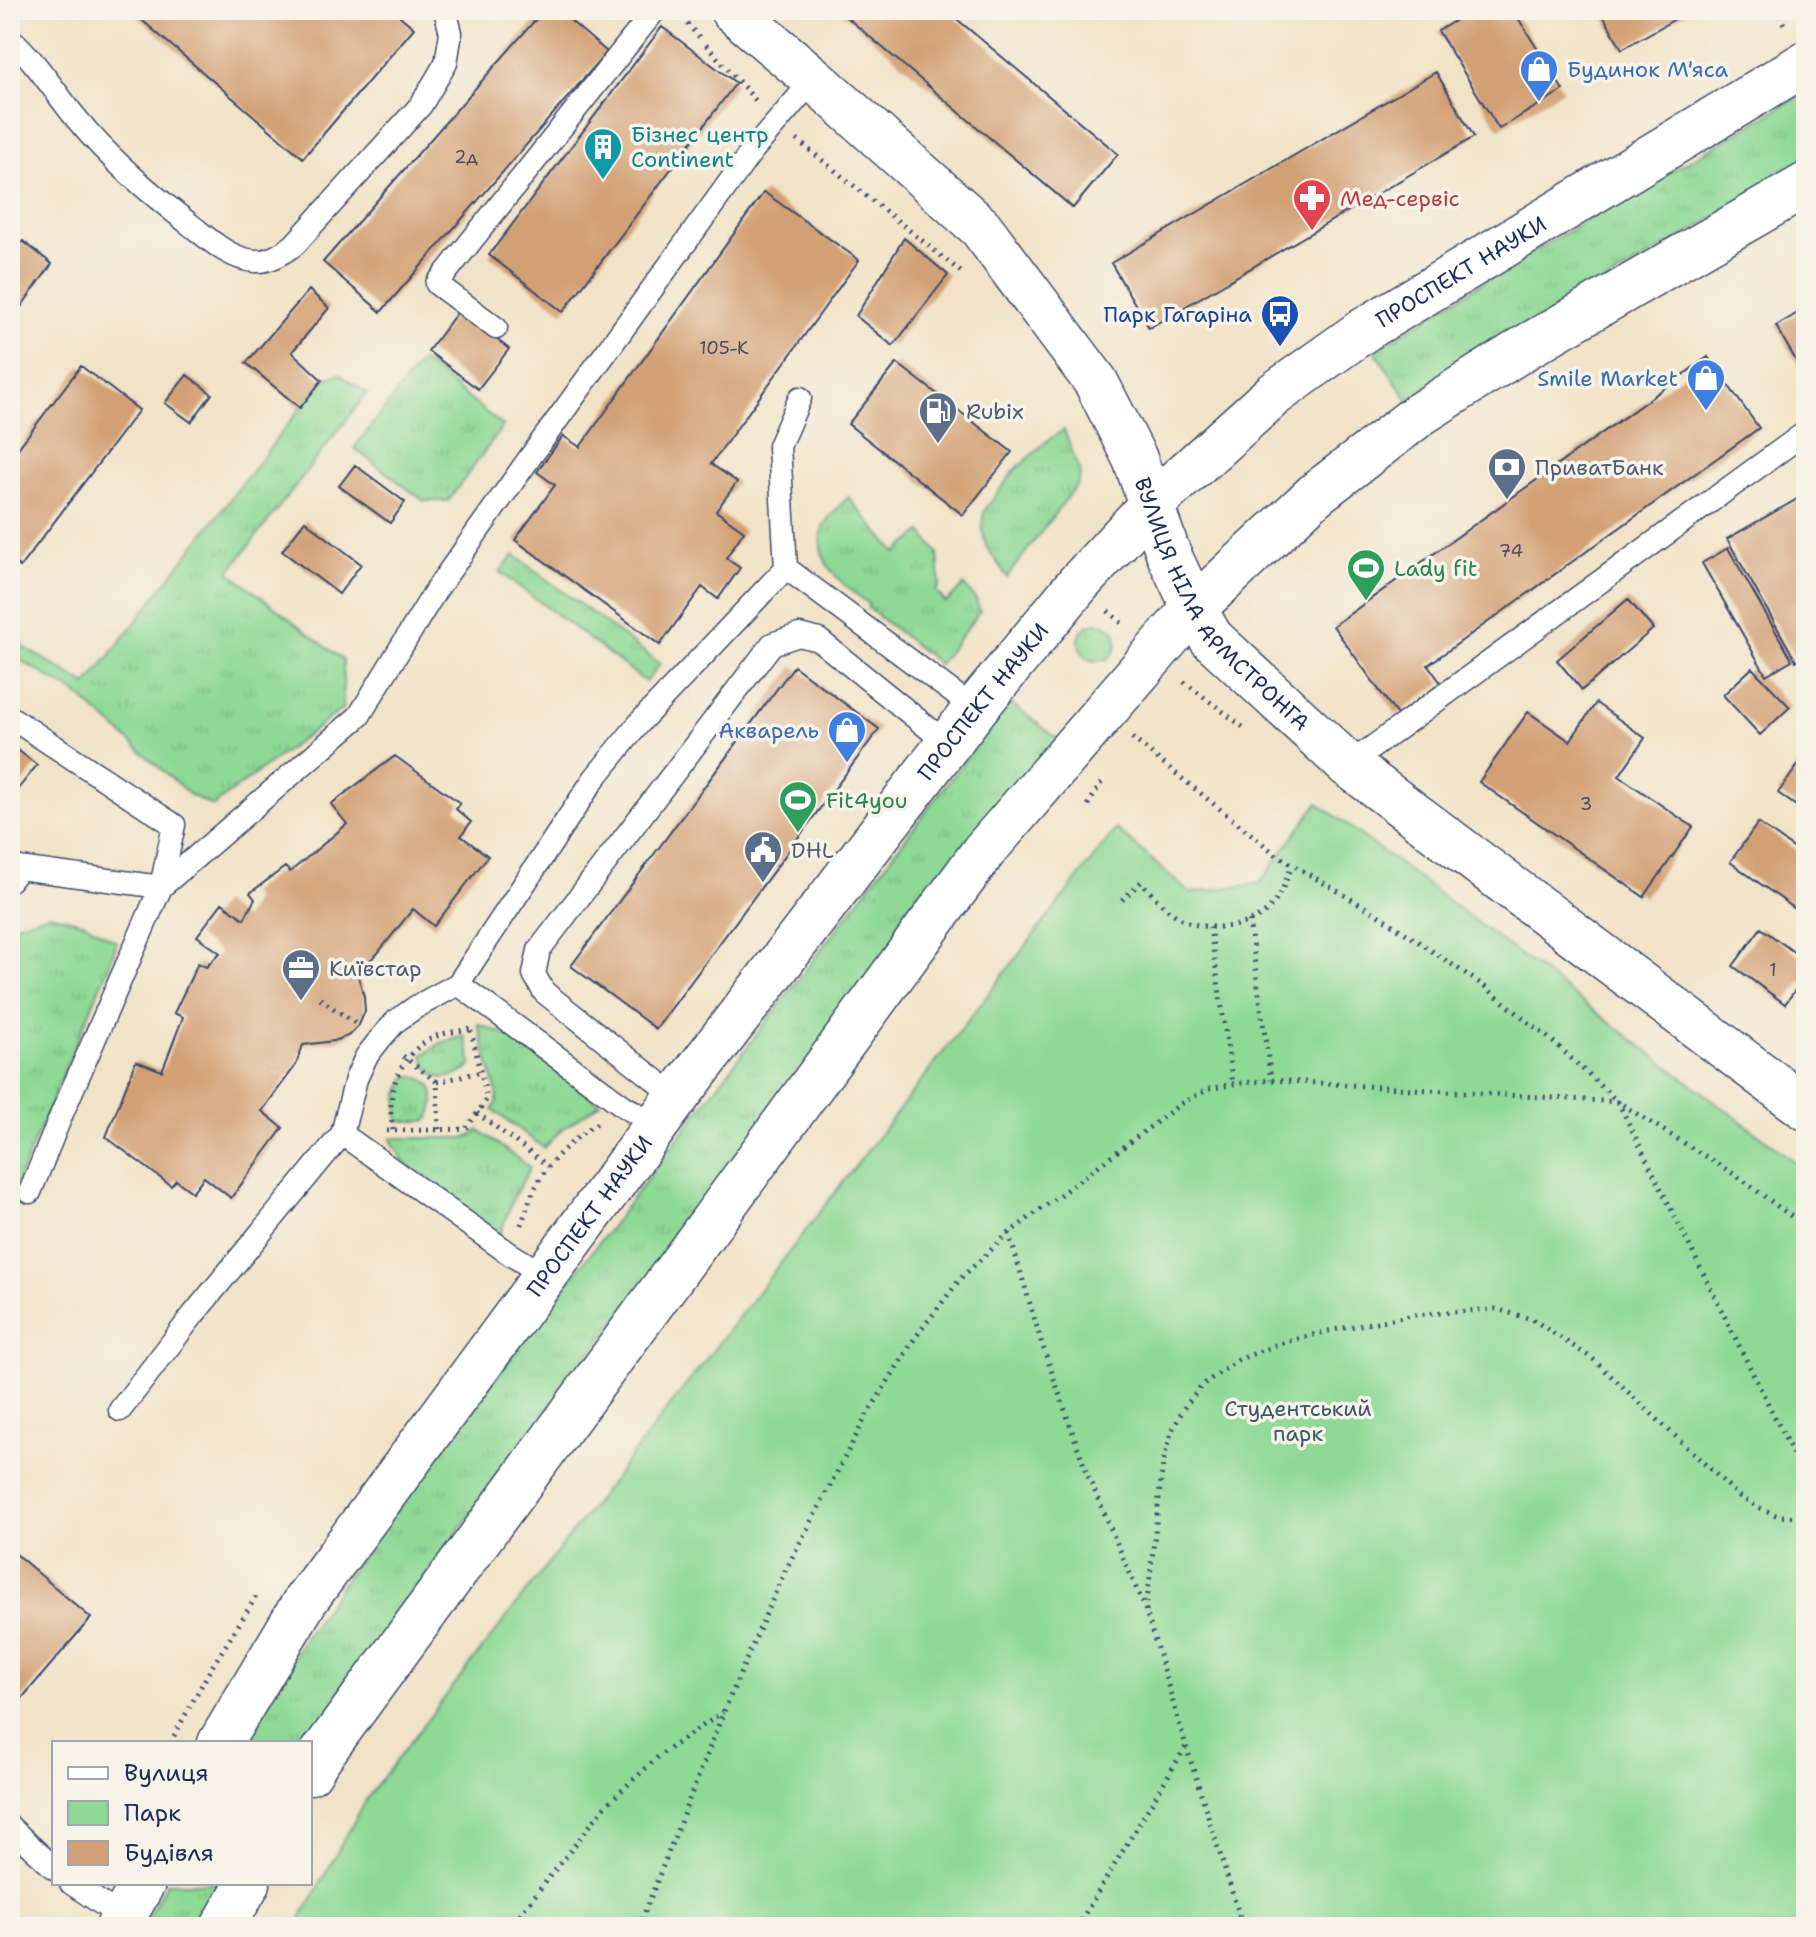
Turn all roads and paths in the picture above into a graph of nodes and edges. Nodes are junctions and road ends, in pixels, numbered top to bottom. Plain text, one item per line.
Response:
1 (445, 10) edge
2 (655, 10) edge
3 (674, 10) edge
4 (732, 10) edge
5 (10, 38) edge
6 (1806, 63) edge
7 (814, 79) junction
8 (777, 123) junction
9 (1806, 185) edge
10 (963, 273) dead end
11 (496, 328) dead end
12 (800, 398) dead end
13 (1806, 432) edge
14 (1151, 505) junction
15 (786, 568) junction
16 (1194, 608) junction
17 (975, 709) junction
18 (10, 717) edge
19 (1129, 736) dead end
20 (948, 744) junction
21 (1348, 765) junction
22 (1292, 866) junction
23 (10, 880) edge
24 (161, 887) junction
25 (1122, 900) dead end
26 (1249, 921) junction
27 (1210, 927) junction
28 (458, 984) junction
29 (481, 1072) junction
30 (1271, 1080) junction
31 (1233, 1084) junction
32 (1618, 1102) junction
33 (1806, 1108) edge
34 (653, 1109) junction
35 (477, 1113) junction
36 (393, 1130) junction
37 (439, 1130) junction
38 (342, 1134) junction
39 (548, 1166) junction
40 (30, 1192) dead end
41 (1803, 1225) dead end
42 (1009, 1233) junction
43 (528, 1265) junction
44 (120, 1410) dead end
45 (1806, 1480) edge
46 (1806, 1517) edge
47 (1146, 1611) junction
48 (724, 1711) junction
49 (221, 1741) edge
50 (1186, 1746) junction
51 (312, 1769) edge
52 (10, 1827) edge
53 (52, 1866) edge
54 (75, 1885) edge
55 (247, 1885) edge
56 (128, 1909) edge
57 (223, 1927) edge
58 (510, 1927) edge
59 (639, 1927) edge
60 (1077, 1927) edge
61 (1243, 1927) edge

1 - 5 lane
2 - 11 lane
3 - 8 path
4 - 7 main road, ВУЛИЦЯ НІЛА АРМСТРОНГА
6 - 14 main road, ПРОСПЕКТ НАУКИ
7 - 8 lane
7 - 14 main road, ВУЛИЦЯ НІЛА АРМСТРОНГА
8 - 10 path
8 - 24 lane
9 - 16 main road
12 - 15 lane
13 - 21 lane
14 - 16 main road, ВУЛИЦЯ НІЛА АРМСТРОНГА
14 - 17 main road, ПРОСПЕКТ НАУКИ
15 - 17 lane
15 - 28 lane
16 - 21 main road, ВУЛИЦЯ НІЛА АРМСТРОНГА
16 - 51 main road
17 - 20 main road, ПРОСПЕКТ НАУКИ
18 - 24 lane
19 - 22 path
20 - 34 main road, ПРОСПЕКТ НАУКИ
20 - 34 lane
21 - 33 main road, ВУЛИЦЯ НІЛА АРМСТРОНГА
22 - 26 path
22 - 32 path
23 - 24 lane
24 - 40 lane
25 - 27 path
26 - 27 path
26 - 30 path
27 - 31 path
28 - 34 lane
28 - 38 lane
29 - 35 path
29 - 36 path
29 - 37 path
30 - 31 path
30 - 32 path
31 - 42 path
32 - 41 path
32 - 45 path
34 - 39 path
34 - 43 main road, ПРОСПЕКТ НАУКИ
35 - 37 path
35 - 39 path
36 - 37 path
36 - 38 path
38 - 43 lane
38 - 44 lane
39 - 43 path
42 - 47 path
42 - 48 path
43 - 49 main road, ПРОСПЕКТ НАУКИ
46 - 47 path
47 - 50 path
48 - 58 path
48 - 59 path
50 - 60 path
50 - 61 path
52 - 53 lane
54 - 56 lane
55 - 57 main road

